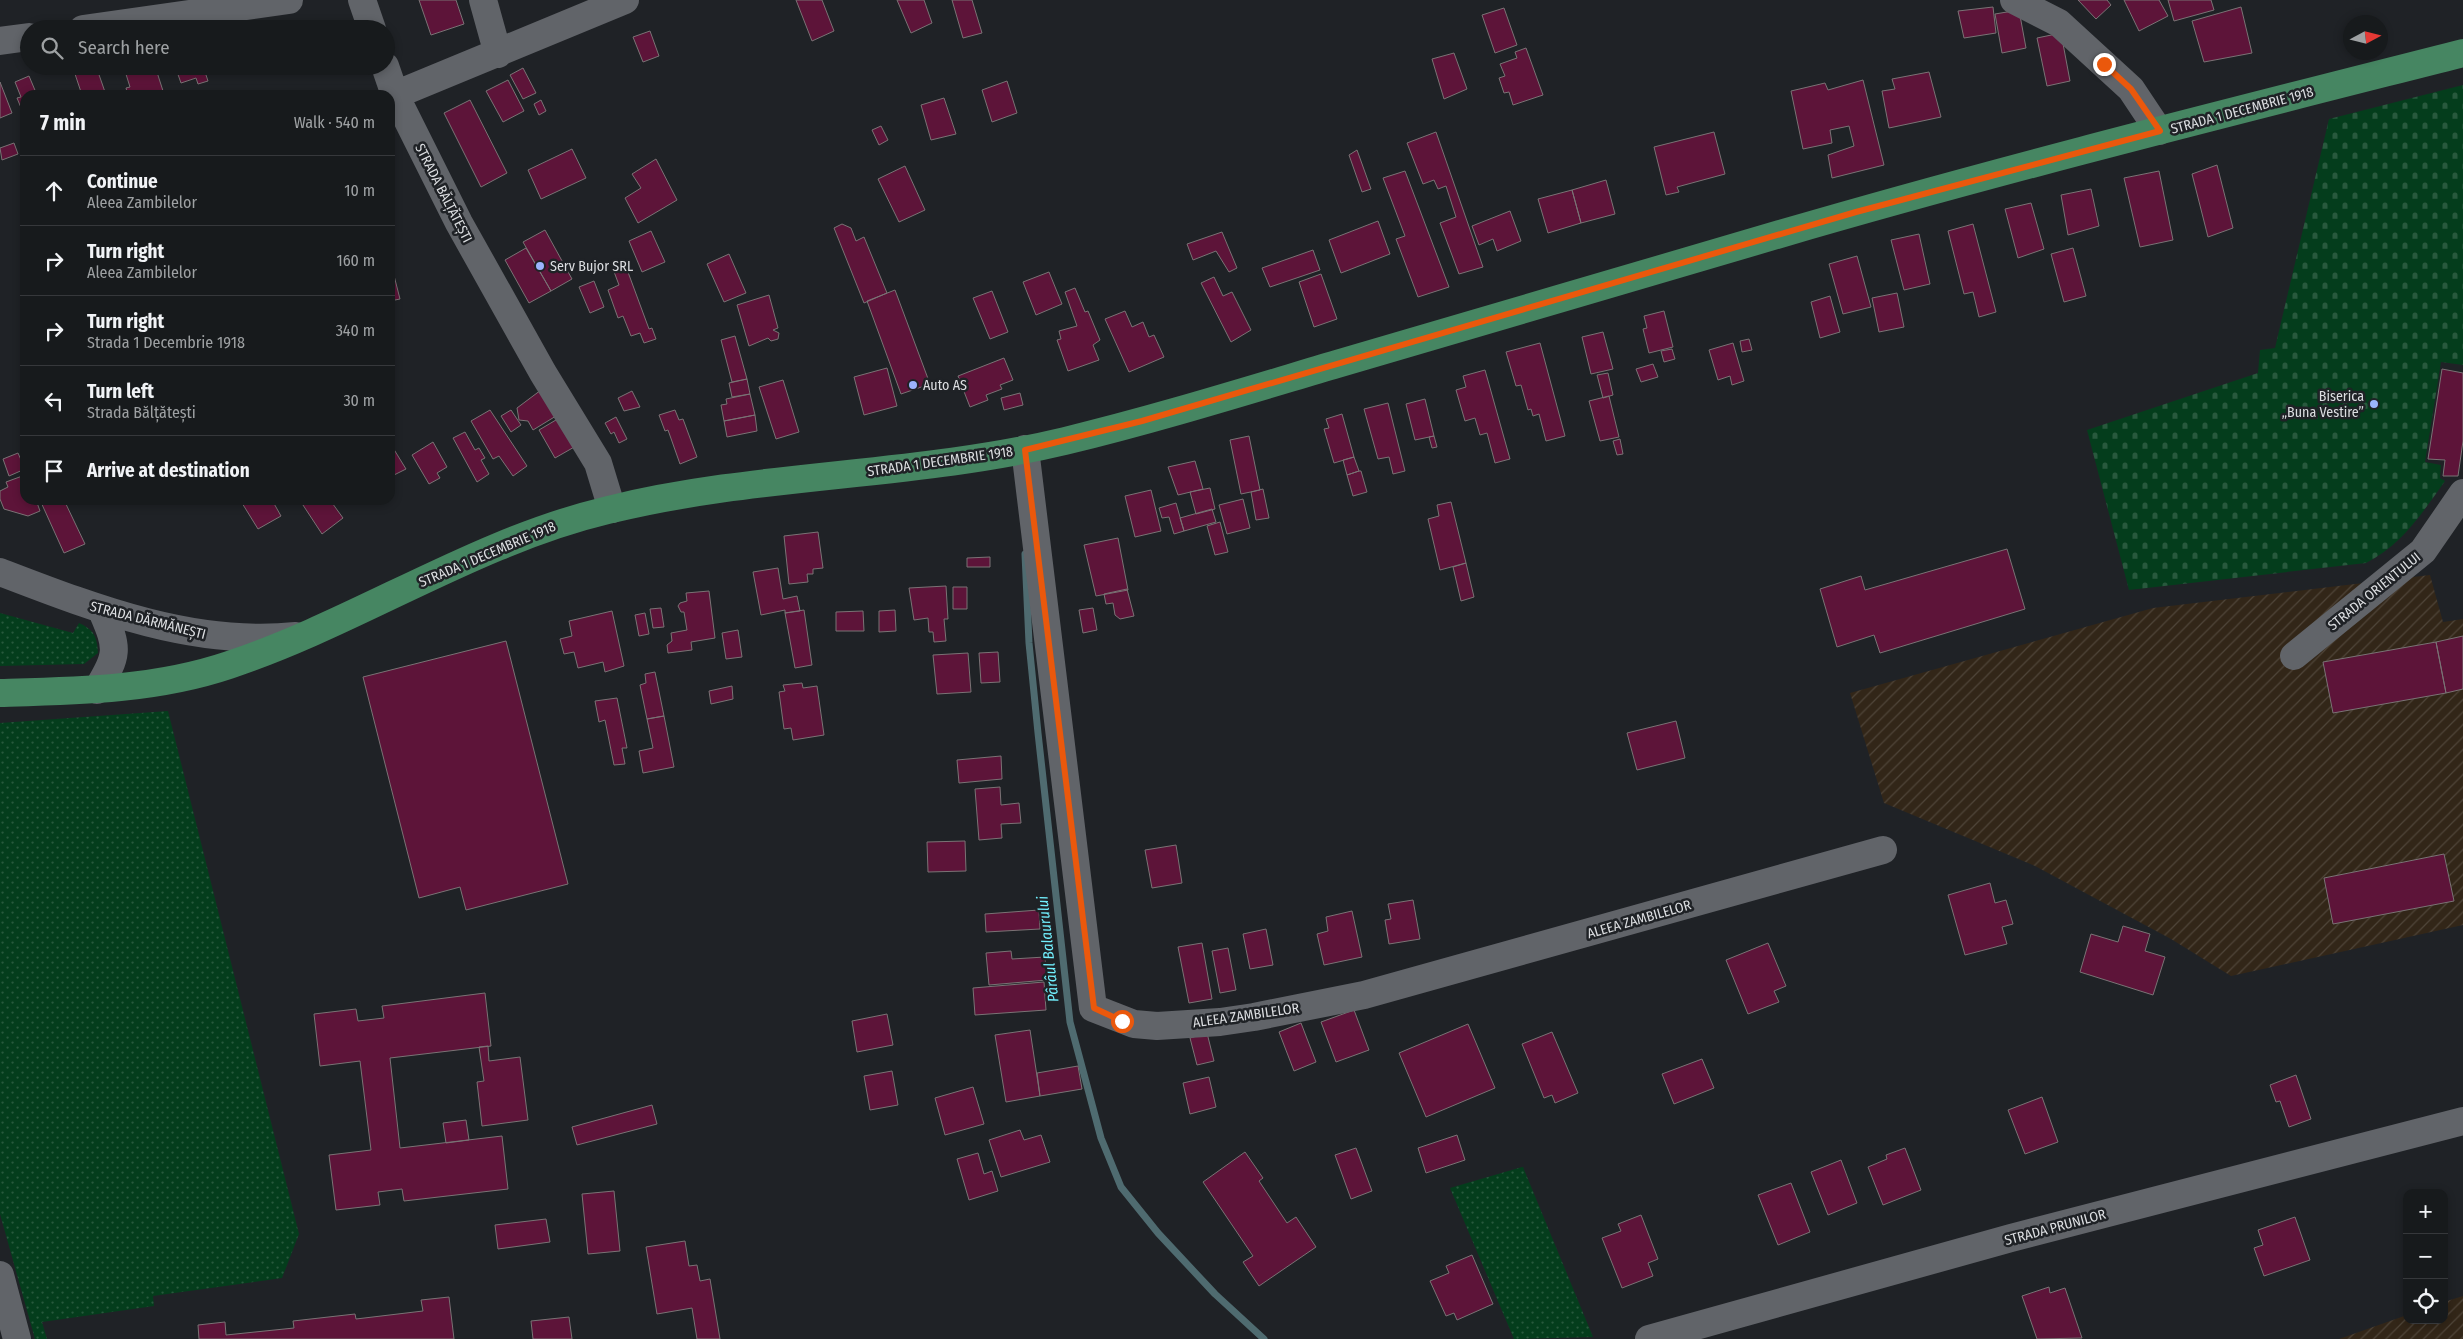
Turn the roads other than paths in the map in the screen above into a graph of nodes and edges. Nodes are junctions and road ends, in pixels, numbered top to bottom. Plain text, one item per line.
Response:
1 (289, 0) edge
2 (362, 0) edge
3 (483, 0) edge
4 (625, 0) edge
5 (2014, 0) edge
6 (147, 20) edge
7 (369, 20) edge
8 (20, 38) edge
9 (0, 41) edge
10 (2463, 53) edge
11 (498, 54) junction
12 (388, 75) edge
13 (393, 90) edge
14 (395, 95) joint
15 (2160, 131) junction
16 (1025, 450) junction
17 (2463, 493) edge
18 (612, 509) junction
19 (0, 572) edge
20 (102, 611) junction
21 (302, 636) junction
22 (2294, 656) dead end
23 (97, 690) junction
24 (0, 693) edge
25 (1883, 850) dead end
26 (2463, 1122) edge
27 (0, 1275) edge
28 (18, 1339) edge
29 (1649, 1339) edge

1 - 6 street
2 - 7 street
3 - 11 street
4 - 11 street
5 - 15 street
8 - 9 street
10 - 15 main road, STRADA 1 DECEMBRIE 1918
11 - 14 street
12 - 13 street, STRADA BĂLȚĂTEȘTI
14 - 18 street, STRADA BĂLȚĂTEȘTI
15 - 16 main road, STRADA 1 DECEMBRIE 1918
16 - 18 main road, STRADA 1 DECEMBRIE 1918
16 - 25 street, ALEEA ZAMBILELOR
17 - 22 street, STRADA ORIENTULUI
18 - 21 main road, STRADA 1 DECEMBRIE 1918
19 - 20 street, STRADA DĂRMĂNEȘTI
20 - 21 street, STRADA DĂRMĂNEȘTI
20 - 23 street
21 - 23 main road, STRADA 1 DECEMBRIE 1918
23 - 24 main road, STRADA 1 DECEMBRIE 1918
26 - 29 street, STRADA PRUNILOR
27 - 28 street

